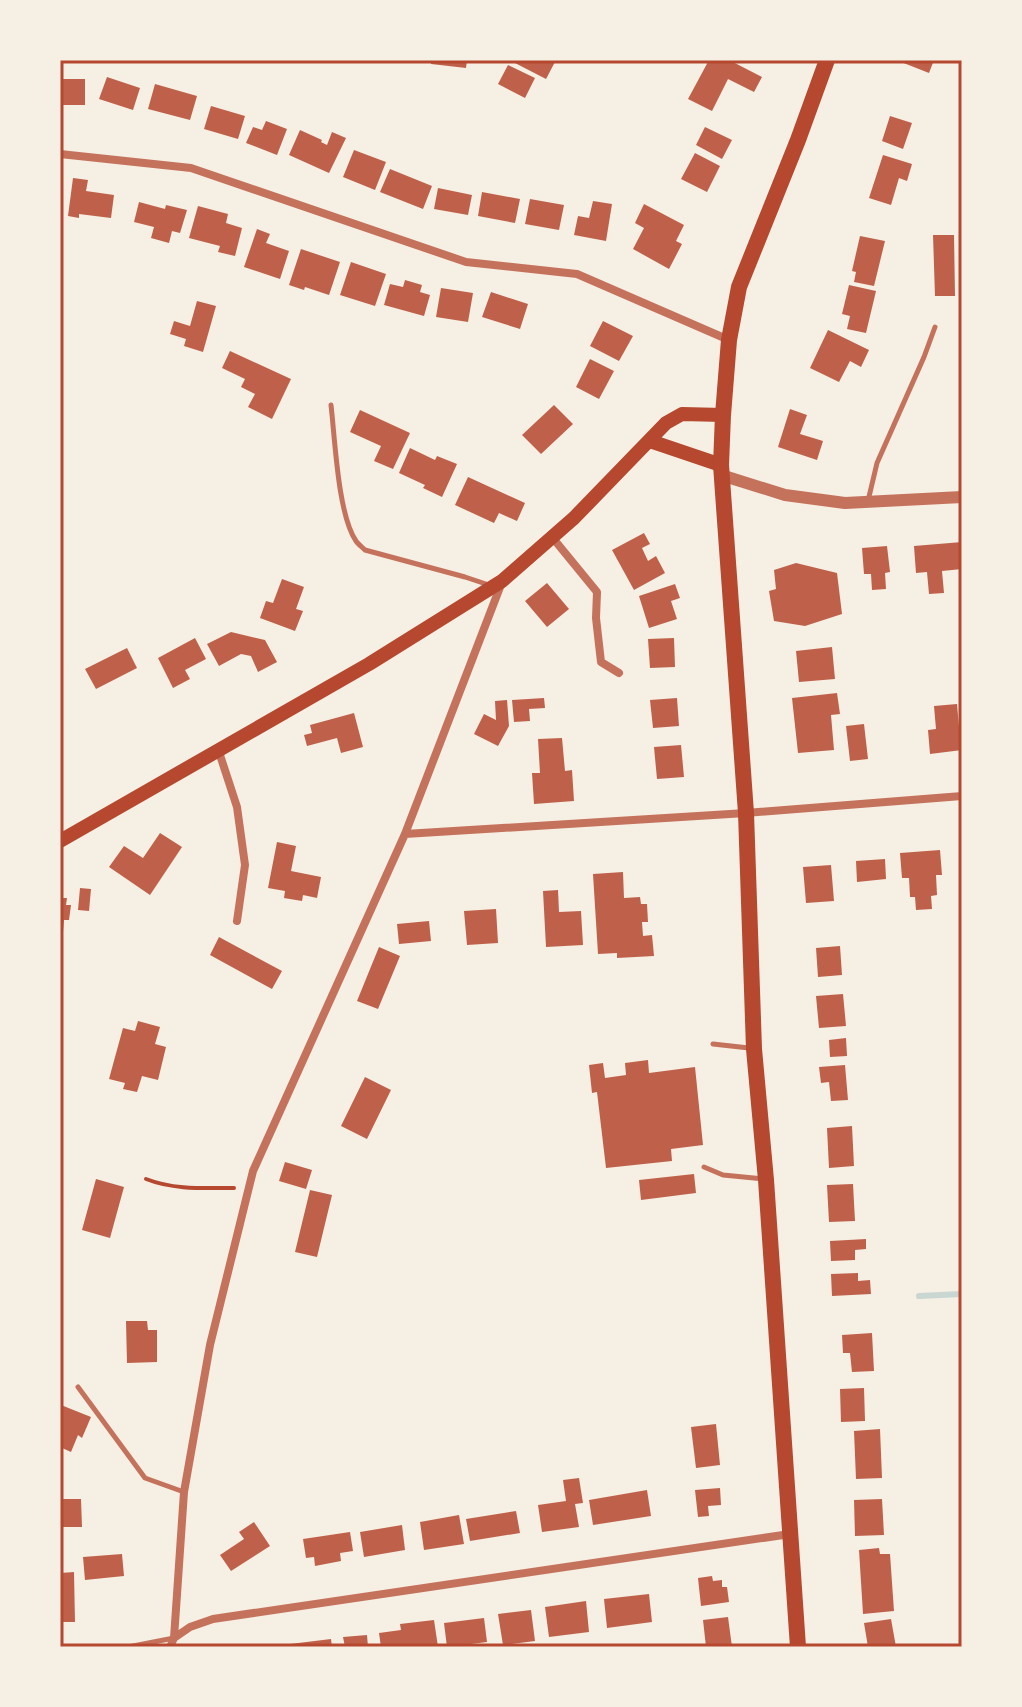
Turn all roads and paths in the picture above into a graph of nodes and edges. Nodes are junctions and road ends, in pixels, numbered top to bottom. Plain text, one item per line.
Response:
1 (827, 60) edge
2 (60, 154) edge
3 (935, 327) dead end
4 (729, 340) junction
5 (331, 405) dead end
6 (723, 415) junction
7 (650, 441) junction
8 (721, 470) junction
9 (962, 497) edge
10 (868, 502) junction
11 (552, 537) junction
12 (498, 584) junction
13 (619, 673) dead end
14 (219, 752) junction
15 (962, 796) edge
16 (746, 813) junction
17 (405, 834) junction
18 (60, 841) edge
19 (237, 921) dead end
20 (713, 1044) dead end
21 (754, 1049) junction
22 (704, 1167) dead end
23 (146, 1179) dead end
24 (766, 1180) junction
25 (249, 1188) junction
26 (78, 1387) dead end
27 (184, 1492) junction
28 (791, 1533) junction
29 (172, 1643) edge
30 (128, 1647) edge
31 (798, 1647) edge

1 - 4 highway
2 - 4 street
3 - 10 lane
4 - 6 highway
5 - 12 lane
6 - 7 main road
6 - 8 highway
7 - 8 main road
7 - 11 main road
8 - 10 street
8 - 16 highway
9 - 10 street
11 - 12 main road
11 - 13 street
12 - 14 main road
12 - 17 street
14 - 18 main road
14 - 19 street
15 - 16 street
16 - 17 street
16 - 21 highway
17 - 25 street
20 - 21 lane
21 - 24 highway
22 - 24 lane
23 - 25 path
24 - 28 highway
25 - 27 street
26 - 27 lane
27 - 29 street
28 - 29 street
28 - 31 highway
29 - 30 lane

